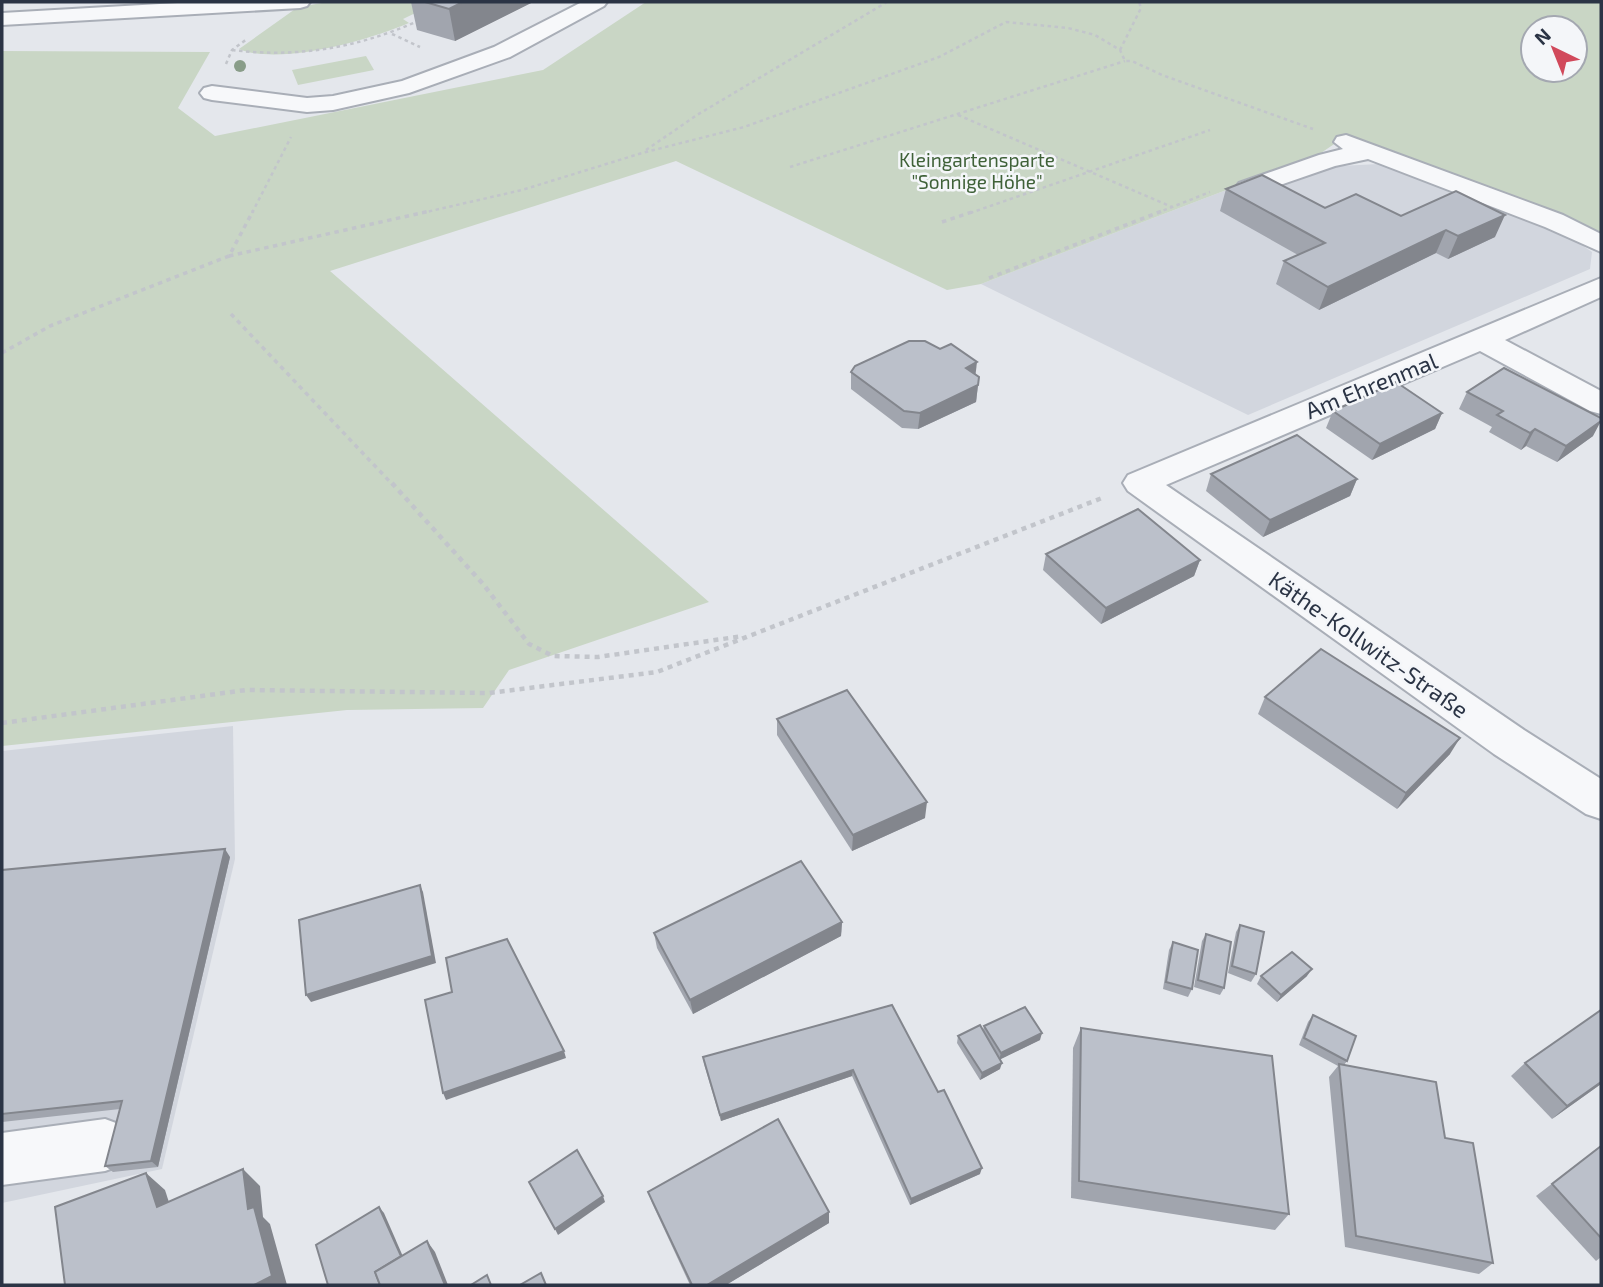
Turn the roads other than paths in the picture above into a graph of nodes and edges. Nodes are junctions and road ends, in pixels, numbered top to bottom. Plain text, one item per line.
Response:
1 (300, 2) edge
2 (597, 2) edge
3 (2, 19) edge
4 (212, 93) dead end
5 (1346, 142) road end
6 (1370, 151) junction
7 (1248, 188) edge
8 (1601, 244) edge
9 (1601, 286) edge
10 (1482, 340) junction
11 (1601, 404) edge
12 (1140, 483) joint
13 (1601, 802) edge
14 (104, 1145) dead end
15 (2, 1159) edge

1 - 3 street
2 - 4 street
5 - 6 street
6 - 7 street
6 - 8 street
9 - 10 street, Am Ehrenmal
10 - 11 street
10 - 12 street, Am Ehrenmal
12 - 13 street, Käthe-Kollwitz-Straße
14 - 15 street

